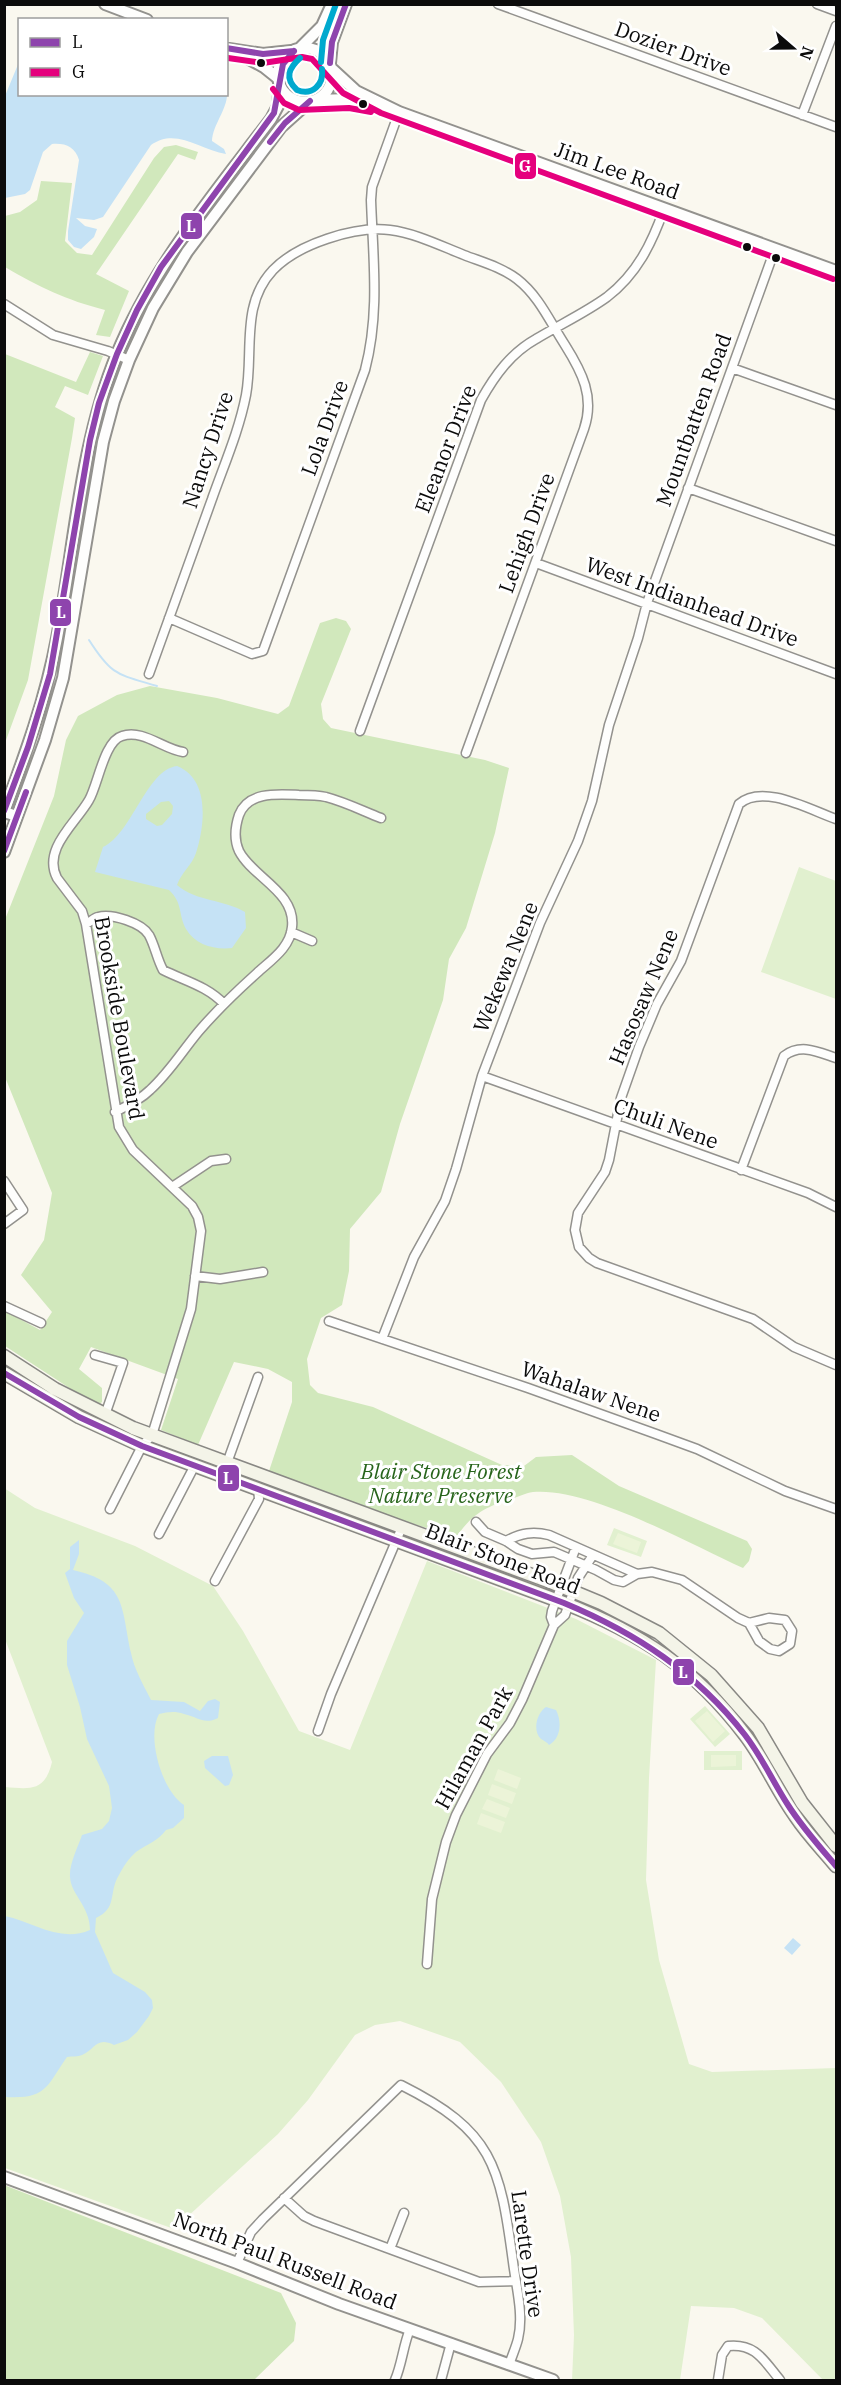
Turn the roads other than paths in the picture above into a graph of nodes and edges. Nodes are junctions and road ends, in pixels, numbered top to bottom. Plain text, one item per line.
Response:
1 (105, 4) edge
2 (332, 4) edge
3 (346, 4) edge
4 (498, 4) edge
5 (816, 4) edge
6 (837, 11) edge
7 (142, 18) edge
8 (837, 26) edge
9 (228, 48) edge
10 (296, 50) junction
11 (330, 66) junction
12 (280, 82) junction
13 (312, 101) junction
14 (384, 105) junction
15 (399, 112) junction
16 (802, 115) junction
17 (837, 127) edge
18 (664, 209) junction
19 (372, 230) junction
20 (775, 249) junction
21 (161, 267) junction
22 (837, 271) edge
23 (172, 274) junction
24 (4, 304) edge
25 (555, 329) junction
26 (117, 354) junction
27 (129, 360) junction
28 (732, 368) junction
29 (837, 405) edge
30 (688, 488) junction
31 (837, 541) edge
32 (536, 564) junction
33 (646, 603) junction
34 (169, 618) junction
35 (150, 674) dead end
36 (837, 674) edge
37 (360, 731) dead end
38 (183, 752) dead end
39 (466, 753) dead end
40 (4, 812) edge
41 (18, 816) junction
42 (381, 818) dead end
43 (837, 819) edge
44 (4, 852) edge
45 (86, 924) junction
46 (291, 932) junction
47 (312, 940) dead end
48 (224, 1004) junction
49 (837, 1058) edge
50 (482, 1076) junction
51 (115, 1112) junction
52 (616, 1125) junction
53 (226, 1159) dead end
54 (741, 1170) junction
55 (4, 1181) edge
56 (172, 1186) junction
57 (837, 1207) edge
58 (4, 1224) edge
59 (263, 1272) dead end
60 (195, 1276) junction
61 (4, 1306) edge
62 (328, 1321) dead end
63 (40, 1323) dead end
64 (382, 1339) junction
65 (95, 1355) dead end
66 (9, 1359) edge
67 (837, 1365) edge
68 (5, 1374) edge
69 (258, 1377) dead end
70 (105, 1415) junction
71 (152, 1435) junction
72 (142, 1446) junction
73 (227, 1462) junction
74 (195, 1465) junction
75 (258, 1494) junction
76 (110, 1509) dead end
77 (837, 1509) edge
78 (476, 1522) dead end
79 (402, 1527) junction
80 (159, 1534) dead end
81 (398, 1540) junction
82 (506, 1541) junction
83 (576, 1547) junction
84 (593, 1555) junction
85 (572, 1560) junction
86 (586, 1565) junction
87 (637, 1574) junction
88 (215, 1581) dead end
89 (561, 1587) junction
90 (573, 1592) junction
91 (556, 1600) junction
92 (568, 1604) junction
93 (749, 1623) junction
94 (554, 1625) junction
95 (758, 1728) junction
96 (318, 1731) dead end
97 (747, 1737) junction
98 (837, 1846) edge
99 (836, 1864) edge
100 (427, 1964) dead end
101 (4, 2177) edge
102 (284, 2198) junction
103 (404, 2213) dead end
104 (390, 2249) junction
105 (237, 2263) junction
106 (515, 2282) junction
107 (410, 2330) junction
108 (451, 2343) junction
109 (509, 2365) junction
110 (535, 2378) edge
111 (395, 2380) edge
112 (441, 2380) edge
113 (552, 2380) edge
114 (718, 2380) edge
115 (780, 2380) edge

1 - 7 street
2 - 10 street
3 - 11 street
4 - 16 street, Dozier Drive
5 - 6 street
8 - 16 street
9 - 10 street
9 - 12 street
10 - 11 street
10 - 12 street
11 - 13 street
11 - 14 street, Jim Lee Road
12 - 13 street
12 - 21 street
13 - 14 street, Jim Lee Road
13 - 23 street
14 - 15 street, Jim Lee Road
15 - 18 street, Jim Lee Road
15 - 19 street, Lola Drive
16 - 17 street, Dozier Drive
18 - 20 street, Jim Lee Road
18 - 25 street, Eleanor Drive
19 - 25 street, Nancy Drive
19 - 34 street, Nancy Drive
19 - 34 street, Lola Drive
20 - 22 street, Jim Lee Road
20 - 28 street, Mountbatten Road
21 - 23 street
21 - 26 street
23 - 27 street
24 - 26 street
25 - 32 street, Lehigh Drive
25 - 37 street, Eleanor Drive
26 - 27 street
26 - 40 street
27 - 41 street
28 - 29 street
28 - 30 street, Mountbatten Road
30 - 31 street
30 - 33 street, Mountbatten Road
32 - 33 street, West Indianhead Drive
32 - 39 street, Lehigh Drive
33 - 36 street, West Indianhead Drive
33 - 50 street, Wekewa Nene
34 - 35 street, Nancy Drive
38 - 45 street, Brookside Boulevard
40 - 41 street
41 - 44 street
42 - 46 street
43 - 52 street, Hasosaw Nene
45 - 48 street
45 - 51 street, Brookside Boulevard
46 - 47 street
46 - 48 street
48 - 51 street
49 - 54 street
50 - 52 street, Chuli Nene
50 - 64 street, Wekewa Nene
51 - 56 street, Brookside Boulevard
52 - 54 street, Chuli Nene
52 - 67 street, Hasosaw Nene
53 - 56 street
54 - 57 street, Chuli Nene
55 - 58 street
56 - 60 street, Brookside Boulevard
59 - 60 street
60 - 71 street, Brookside Boulevard
61 - 63 street
62 - 64 street, Wahalaw Nene
64 - 77 street, Wahalaw Nene
65 - 70 street
66 - 68 street
66 - 70 main road, Blair Stone Road
68 - 72 main road, Blair Stone Road
69 - 73 street
70 - 71 main road, Blair Stone Road
71 - 72 street
71 - 73 main road, Blair Stone Road
72 - 74 main road, Blair Stone Road
72 - 76 street
73 - 79 main road, Blair Stone Road
74 - 75 main road, Blair Stone Road
74 - 80 street
75 - 81 main road, Blair Stone Road
75 - 88 street
78 - 82 street
79 - 81 street
79 - 89 main road, Blair Stone Road
81 - 91 main road, Blair Stone Road
81 - 96 street
82 - 83 street
82 - 85 street
83 - 84 street
83 - 85 street, Hilaman Park
84 - 86 street, Hilaman Park
84 - 87 street
85 - 86 street
85 - 89 street, Hilaman Park
86 - 87 street
86 - 90 street, Hilaman Park
87 - 93 street
89 - 90 main road, Blair Stone Road
89 - 91 street, Hilaman Park
90 - 92 street, Hilaman Park
90 - 95 main road, Blair Stone Road
91 - 92 main road, Blair Stone Road
91 - 94 street, Hilaman Park
92 - 94 street, Hilaman Park
92 - 97 main road, Blair Stone Road
93 - 93 street
94 - 100 street, Hilaman Park
95 - 97 main road
95 - 98 main road, Blair Stone Road
97 - 99 main road, Blair Stone Road
101 - 105 street, North Paul Russell Road
102 - 104 street
102 - 105 street
102 - 106 street, Larette Drive
103 - 104 street
104 - 106 street
105 - 107 street, North Paul Russell Road
106 - 109 street, Larette Drive
107 - 108 street, North Paul Russell Road
107 - 111 street
108 - 109 street, North Paul Russell Road
108 - 112 street
109 - 110 street, North Paul Russell Road
110 - 113 street, North Paul Russell Road
114 - 115 street

